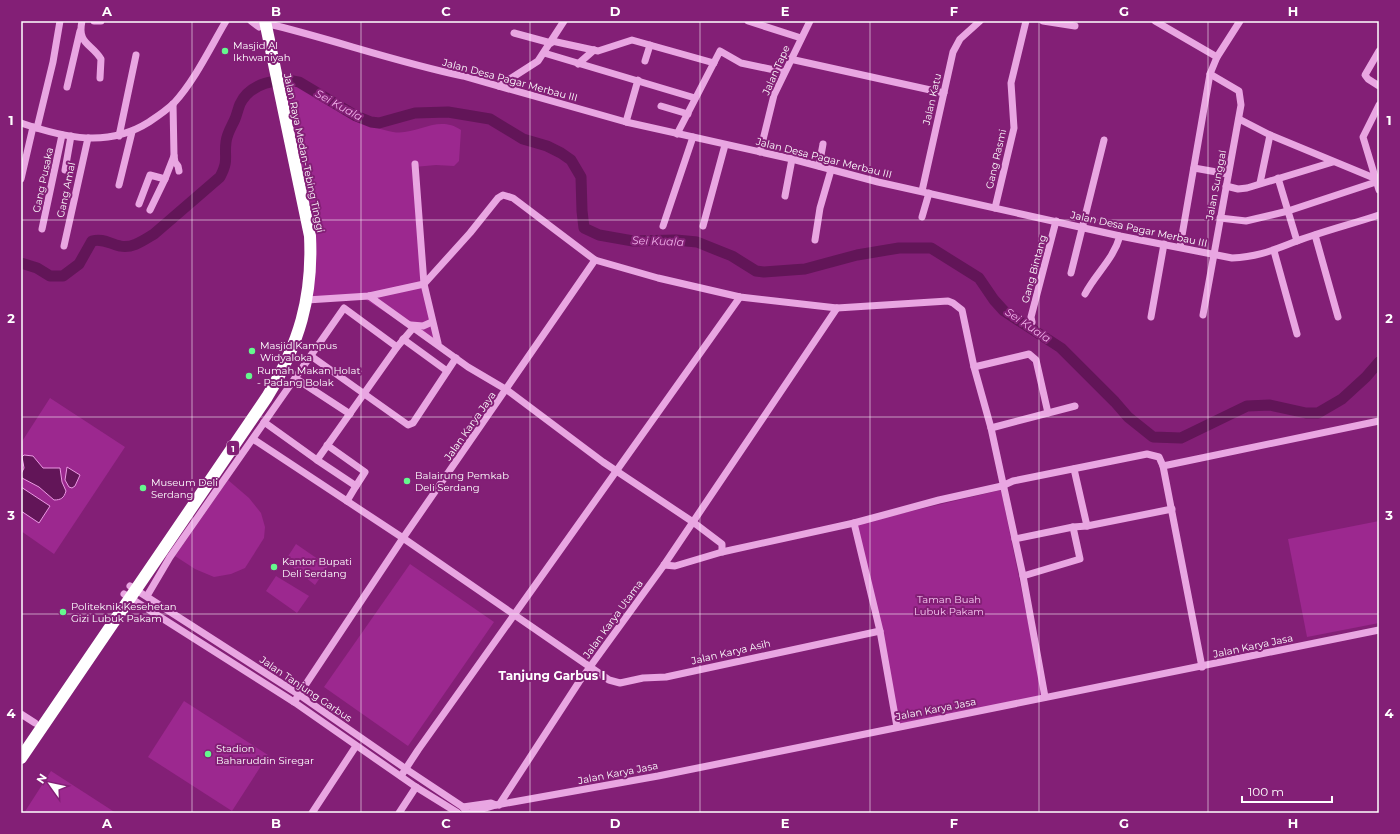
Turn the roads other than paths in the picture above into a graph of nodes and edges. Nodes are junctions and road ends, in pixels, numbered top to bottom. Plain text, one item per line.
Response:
1 (60, 21) edge
2 (82, 21) edge
3 (94, 21) edge
4 (101, 21) edge
5 (226, 21) edge
6 (564, 21) edge
7 (748, 21) edge
8 (810, 21) edge
9 (980, 21) edge
10 (1026, 21) edge
11 (1044, 21) edge
12 (1155, 21) edge
13 (1240, 21) edge
14 (260, 23) edge
15 (1075, 26) dead end
16 (80, 31) junction
17 (514, 33) dead end
18 (801, 38) junction
19 (552, 42) junction
20 (650, 45) junction
21 (593, 50) junction
22 (1379, 51) edge
23 (544, 53) junction
24 (136, 55) dead end
25 (1218, 57) junction
26 (790, 59) junction
27 (645, 61) dead end
28 (574, 62) junction
29 (714, 63) junction
30 (784, 72) junction
31 (1210, 74) junction
32 (100, 78) dead end
33 (638, 80) junction
34 (500, 86) junction
35 (1379, 86) edge
36 (67, 87) dead end
37 (944, 93) junction
38 (277, 96) junction
39 (695, 98) junction
40 (173, 104) junction
41 (661, 106) dead end
42 (1379, 106) edge
43 (688, 114) junction
44 (1239, 119) junction
45 (626, 122) junction
46 (21, 123) edge
47 (35, 128) junction
48 (132, 132) junction
49 (676, 134) junction
50 (1270, 134) junction
51 (62, 135) junction
52 (71, 136) junction
53 (119, 136) junction
54 (693, 137) junction
55 (88, 138) junction
56 (1104, 140) dead end
57 (823, 144) dead end
58 (725, 145) junction
59 (760, 152) junction
60 (174, 156) junction
61 (792, 160) junction
62 (1333, 162) junction
63 (415, 164) dead end
64 (819, 166) junction
65 (1194, 168) junction
66 (65, 170) dead end
67 (831, 170) junction
68 (179, 171) dead end
69 (1228, 174) junction
70 (1278, 178) junction
71 (21, 179) edge
72 (165, 179) junction
73 (1377, 180) edge
74 (1260, 183) junction
75 (119, 185) dead end
76 (1226, 186) junction
77 (1379, 190) edge
78 (922, 191) junction
79 (929, 193) junction
80 (785, 196) dead end
81 (139, 204) dead end
82 (995, 208) junction
83 (150, 210) dead end
84 (1288, 211) junction
85 (1379, 215) edge
86 (922, 217) dead end
87 (1220, 218) junction
88 (1056, 221) junction
89 (663, 226) dead end
90 (703, 226) dead end
91 (1084, 227) junction
92 (42, 229) dead end
93 (1120, 236) junction
94 (1316, 236) junction
95 (815, 240) dead end
96 (1297, 241) junction
97 (1164, 244) junction
98 (64, 246) dead end
99 (1180, 247) junction
100 (1274, 251) junction
101 (1214, 255) junction
102 (595, 260) junction
103 (1071, 273) dead end
104 (424, 284) junction
105 (1085, 294) dead end
106 (369, 296) junction
107 (740, 296) junction
108 (348, 298) junction
109 (306, 300) junction
110 (344, 308) junction
111 (837, 308) junction
112 (1203, 316) dead end
113 (1151, 317) dead end
114 (1338, 317) dead end
115 (432, 322) junction
116 (1032, 322) dead end
117 (411, 326) junction
118 (1297, 334) dead end
119 (404, 339) junction
120 (438, 343) junction
121 (397, 348) junction
122 (311, 356) junction
123 (456, 358) junction
124 (974, 367) junction
125 (448, 371) junction
126 (295, 378) junction
127 (506, 390) junction
128 (364, 394) junction
129 (1075, 406) dead end
130 (1048, 413) junction
131 (350, 414) junction
132 (1379, 420) edge
133 (264, 422) junction
134 (991, 428) junction
135 (253, 439) junction
136 (327, 445) junction
137 (317, 460) junction
138 (1163, 466) junction
139 (1074, 469) junction
140 (616, 471) junction
141 (356, 486) junction
142 (1002, 486) junction
143 (347, 501) junction
144 (1172, 509) junction
145 (693, 522) junction
146 (854, 522) junction
147 (1087, 526) junction
148 (1073, 527) junction
149 (403, 538) junction
150 (1015, 539) junction
151 (722, 552) junction
152 (664, 565) junction
153 (1023, 576) junction
154 (133, 593) junction
155 (514, 615) junction
156 (1379, 630) edge
157 (880, 631) junction
158 (1202, 666) junction
159 (590, 667) junction
160 (298, 694) junction
161 (1045, 697) junction
162 (294, 702) junction
163 (21, 714) edge
164 (35, 723) junction
165 (897, 727) junction
166 (21, 744) edge
167 (356, 746) junction
168 (21, 758) edge
169 (406, 770) junction
170 (402, 776) junction
171 (416, 787) junction
172 (497, 805) junction
173 (463, 812) edge
174 (312, 813) edge
175 (399, 813) edge

1 - 47 street
2 - 16 street
3 - 4 street
5 - 40 street
6 - 19 street
7 - 18 street
8 - 18 street, Jalan Tape
9 - 37 street, Jalan Katu
10 - 82 street, Gang Rasmi
11 - 15 street
12 - 25 street
13 - 25 street
14 - 34 street, Jalan Desa Pagar Merbau III
14 - 38 highway, Jalan Raya Medan-Tebing Tinggi / 1
16 - 32 street
16 - 36 street
17 - 19 street
18 - 26 street, Jalan Tape
19 - 21 street
19 - 23 street
20 - 21 street
20 - 27 street
20 - 29 street
21 - 28 street
22 - 35 street
23 - 28 street
23 - 34 street
24 - 53 street
25 - 31 street
26 - 30 street, Jalan Tape
26 - 37 street
28 - 33 street
29 - 30 street
29 - 39 street
30 - 59 street, Jalan Tape
31 - 44 street, Jalan Sunggal
31 - 65 street
33 - 39 street
33 - 45 street
34 - 45 street, Jalan Desa Pagar Merbau III
37 - 78 street, Jalan Katu
38 - 109 highway, Jalan Raya Medan-Tebing Tinggi / 1
38 - 154 highway, Jalan Raya Medan-Tebing Tinggi / 1
39 - 43 street
40 - 48 street
40 - 60 street
41 - 43 street
42 - 73 street
43 - 49 street
44 - 50 street
44 - 69 street, Jalan Sunggal
45 - 49 street, Jalan Desa Pagar Merbau III
46 - 47 street
47 - 51 street
47 - 71 street
48 - 53 street
48 - 75 street
49 - 54 street, Jalan Desa Pagar Merbau III
50 - 62 street
50 - 74 street
51 - 52 street
51 - 92 street, Gang Pusaka
52 - 55 street
52 - 66 street
53 - 55 street
54 - 58 street, Jalan Desa Pagar Merbau III
54 - 89 street
55 - 98 street, Gang Amal
56 - 91 street
57 - 64 street
58 - 59 street, Jalan Desa Pagar Merbau III
58 - 90 street
59 - 61 street, Jalan Desa Pagar Merbau III
60 - 68 street
60 - 72 street
61 - 64 street, Jalan Desa Pagar Merbau III
61 - 80 street
62 - 70 street
62 - 73 street
63 - 104 street
64 - 67 street, Jalan Desa Pagar Merbau III
65 - 69 street
65 - 99 street
67 - 78 street, Jalan Desa Pagar Merbau III
67 - 95 street
69 - 76 street, Jalan Sunggal
70 - 74 street
70 - 84 street
72 - 81 street
72 - 83 street
73 - 77 street
73 - 84 street
74 - 76 street
76 - 87 street, Jalan Sunggal
78 - 79 street, Jalan Desa Pagar Merbau III
79 - 82 street, Jalan Desa Pagar Merbau III
79 - 86 street
82 - 88 street, Jalan Desa Pagar Merbau III
84 - 87 street
84 - 96 street
85 - 94 street, Jalan Desa Pagar Merbau III
87 - 101 street, Jalan Sunggal
88 - 91 street, Jalan Desa Pagar Merbau III
88 - 116 street, Gang Bintang
91 - 93 street, Jalan Desa Pagar Merbau III
91 - 103 street
93 - 97 street, Jalan Desa Pagar Merbau III
93 - 105 street
94 - 96 street, Jalan Desa Pagar Merbau III
94 - 114 street
96 - 100 street, Jalan Desa Pagar Merbau III
97 - 99 street, Jalan Desa Pagar Merbau III
97 - 113 street
99 - 101 street, Jalan Desa Pagar Merbau III
100 - 101 street, Jalan Desa Pagar Merbau III
100 - 118 street
101 - 112 street, Jalan Sunggal
102 - 104 street
102 - 107 street
102 - 127 street, Jalan Karya Jaya
104 - 106 street
104 - 115 street
106 - 108 street
106 - 117 street
107 - 111 street
107 - 140 street
108 - 109 street
108 - 110 street
109 - 154 highway, Jalan Raya Medan-Tebing Tinggi / 1
110 - 121 street
110 - 122 street
111 - 124 street
111 - 145 street, Jalan Karya Utama
115 - 117 street
115 - 120 street
117 - 119 street
117 - 120 street
119 - 121 street
119 - 125 street
120 - 123 street
121 - 128 street
122 - 126 street
122 - 128 street
123 - 125 street
123 - 127 street
124 - 130 street
124 - 134 street
125 - 128 street
126 - 131 street
126 - 133 street
127 - 140 street
127 - 149 street, Jalan Karya Jaya
128 - 131 street
129 - 130 street
130 - 134 street
131 - 136 street
132 - 138 street
133 - 135 street
133 - 137 street
134 - 142 street
135 - 143 street, Jalan Karya Asih
135 - 154 street
136 - 137 street
136 - 141 street
137 - 141 street
138 - 139 street
138 - 144 street
139 - 142 street
139 - 147 street
140 - 145 street
140 - 155 street
141 - 143 street
142 - 146 street
142 - 150 street
143 - 149 street, Jalan Karya Asih
144 - 147 street
144 - 158 street
145 - 151 street
145 - 152 street, Jalan Karya Utama
146 - 151 street
146 - 157 street
147 - 148 street
148 - 150 street
148 - 153 street
149 - 155 street, Jalan Karya Asih
149 - 160 street, Jalan Karya Jaya
150 - 153 street
151 - 152 street
152 - 159 street, Jalan Karya Utama
153 - 161 street
154 - 160 street, Jalan Tanjung Garbus
154 - 162 street, Jalan Tanjung Garbus
154 - 164 highway, Jalan Raya Medan-Tebing Tinggi / 1
154 - 168 highway, Jalan Raya Medan-Tebing Tinggi / 1
155 - 159 street, Jalan Karya Asih
155 - 169 street
156 - 158 street, Jalan Karya Jasa
157 - 159 street, Jalan Karya Asih
157 - 165 street
158 - 161 street, Jalan Karya Jasa
159 - 172 street, Jalan Karya Utama
160 - 162 street, Jalan Karya Jaya
160 - 169 street, Jalan Tanjung Garbus
161 - 165 street, Jalan Karya Jasa
162 - 167 street, Jalan Tanjung Garbus
163 - 164 street
164 - 166 highway, Jalan Raya Medan-Tebing Tinggi / 1
165 - 172 street, Jalan Karya Jasa
167 - 170 street, Jalan Tanjung Garbus
167 - 174 street
169 - 170 street
169 - 173 street, Jalan Tanjung Garbus
170 - 171 street, Jalan Tanjung Garbus
171 - 173 street, Jalan Tanjung Garbus
171 - 175 street
172 - 173 street, Jalan Karya Jasa

